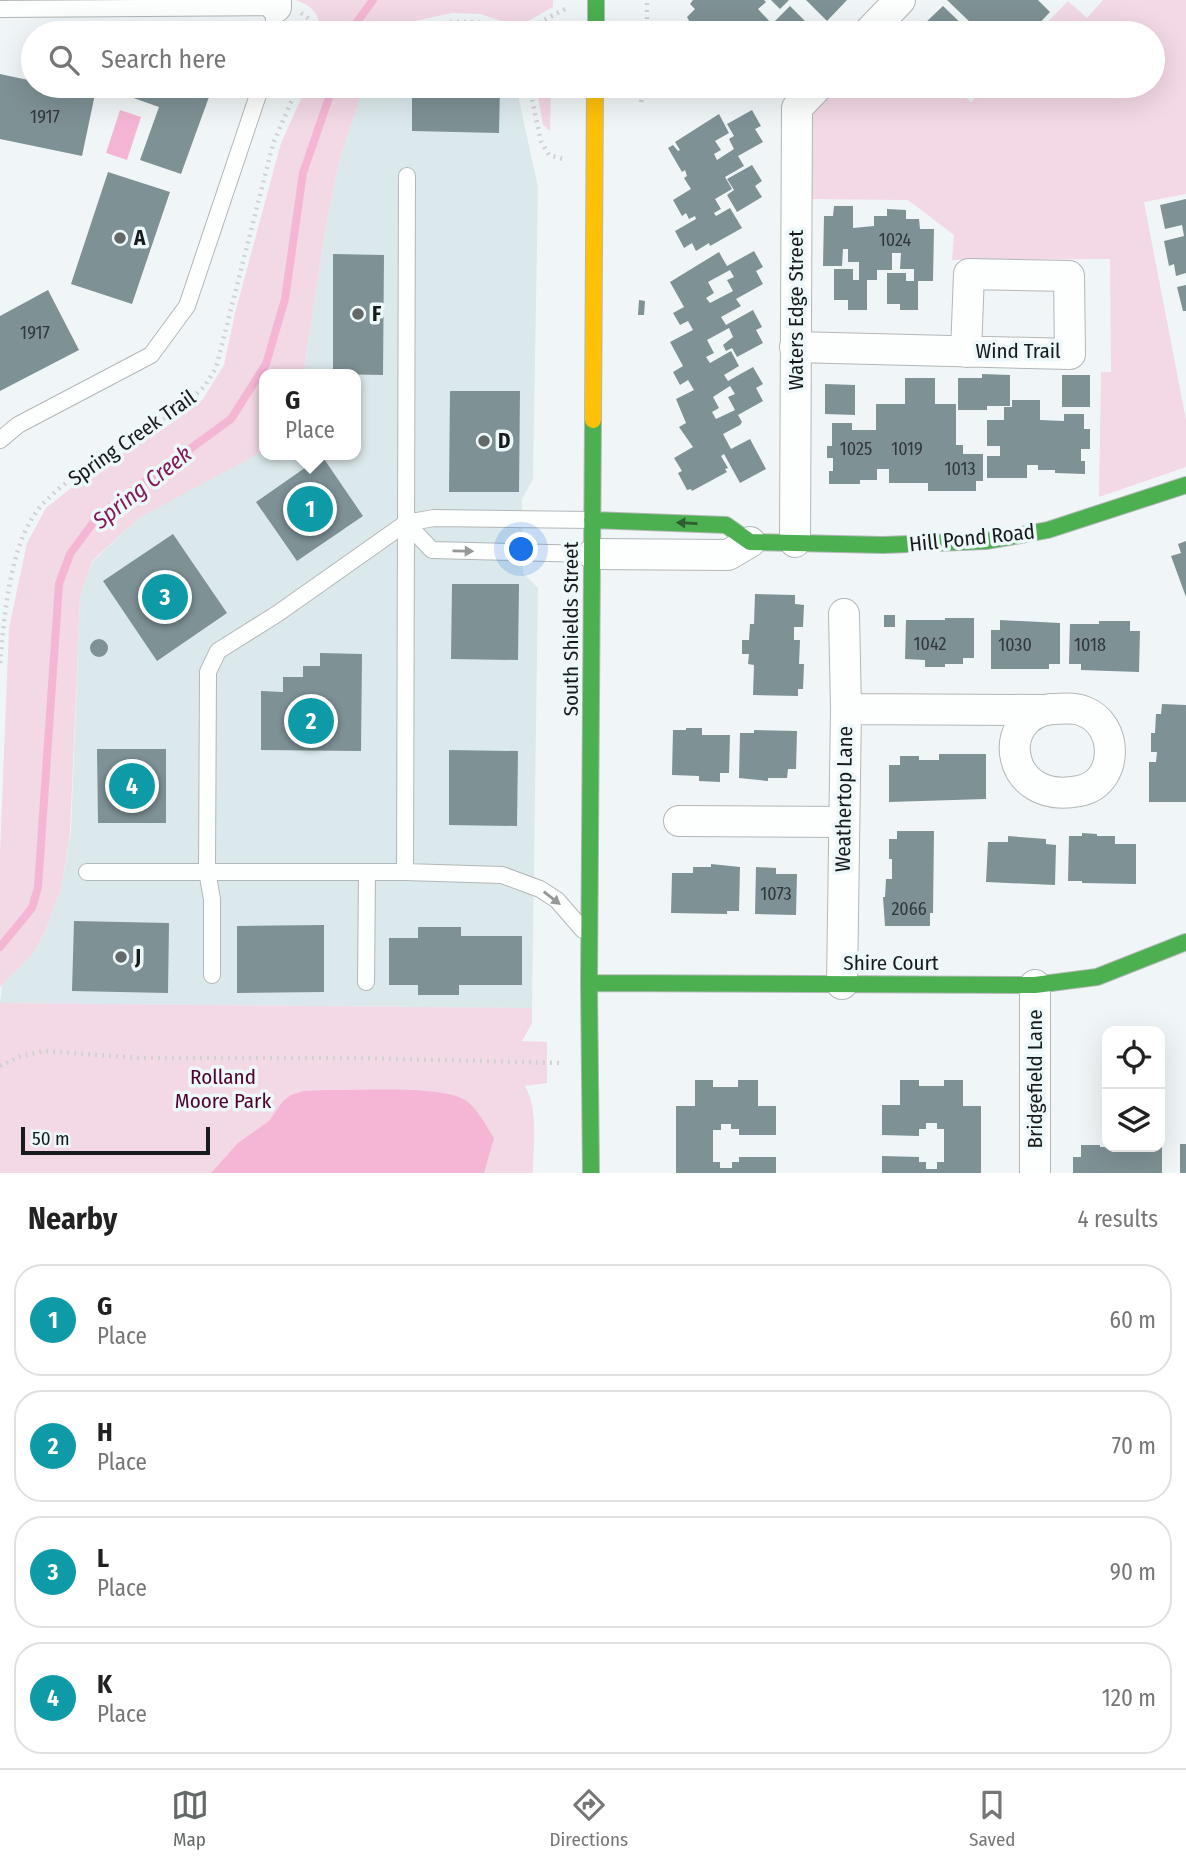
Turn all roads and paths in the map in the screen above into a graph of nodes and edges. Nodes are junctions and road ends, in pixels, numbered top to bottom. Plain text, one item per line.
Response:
1 (596, 0) edge
2 (648, 0) edge
3 (900, 0) edge
4 (0, 9) edge
5 (275, 13) edge
6 (549, 18) dead end
7 (543, 21) edge
8 (596, 21) edge
9 (647, 21) edge
10 (880, 21) edge
11 (257, 98) edge
12 (293, 98) edge
13 (532, 98) edge
14 (595, 98) edge
15 (642, 98) edge
16 (807, 98) edge
17 (641, 102) dead end
18 (554, 156) dead end
19 (407, 176) dead end
20 (795, 347) junction
21 (966, 352) dead end
22 (0, 440) edge
23 (1186, 485) edge
24 (592, 520) junction
25 (406, 523) junction
26 (750, 542) junction
27 (795, 542) junction
28 (593, 554) junction
29 (844, 614) dead end
30 (0, 663) edge
31 (846, 709) junction
32 (1041, 710) dead end
33 (679, 821) dead end
34 (844, 822) junction
35 (208, 871) junction
36 (87, 872) dead end
37 (405, 872) junction
38 (367, 873) junction
39 (590, 938) junction
40 (1186, 942) edge
41 (212, 975) dead end
42 (366, 982) dead end
43 (589, 983) junction
44 (842, 984) junction
45 (1035, 985) junction
46 (590, 1064) junction
47 (0, 1066) edge
48 (591, 1173) edge
49 (1035, 1173) edge

1 - 8 street
2 - 9 path
3 - 10 street
4 - 5 lane
6 - 7 path
11 - 22 lane
12 - 30 path, Spring Creek Trail
13 - 18 path
14 - 24 street, South Shields Street
15 - 17 path
16 - 20 street, Waters Edge Street
19 - 25 lane
20 - 21 street, Wind Trail
20 - 27 street, Waters Edge Street
23 - 27 street, Hill Pond Road
24 - 25 lane
26 -> 24 street
24 - 28 street, South Shields Street
25 -> 28 lane
25 - 35 lane
25 - 37 lane
26 - 27 street, Hill Pond Road
26 - 28 street, Hill Pond Road
28 - 39 street, South Shields Street
29 - 31 street, Weathertop Lane
31 - 32 street
31 - 34 street, Weathertop Lane
33 - 34 street
34 - 44 street, Weathertop Lane
35 - 36 lane
35 - 38 lane
35 - 41 lane
37 - 38 lane
37 -> 39 lane
38 - 42 lane
39 - 43 street, South Shields Street
40 - 45 street, Shire Court
43 - 44 street, Shire Court
43 - 46 street, South Shields Street
44 - 45 street, Shire Court
45 - 49 street, Bridgefield Lane
46 - 47 path
46 - 48 street, South Shields Street

